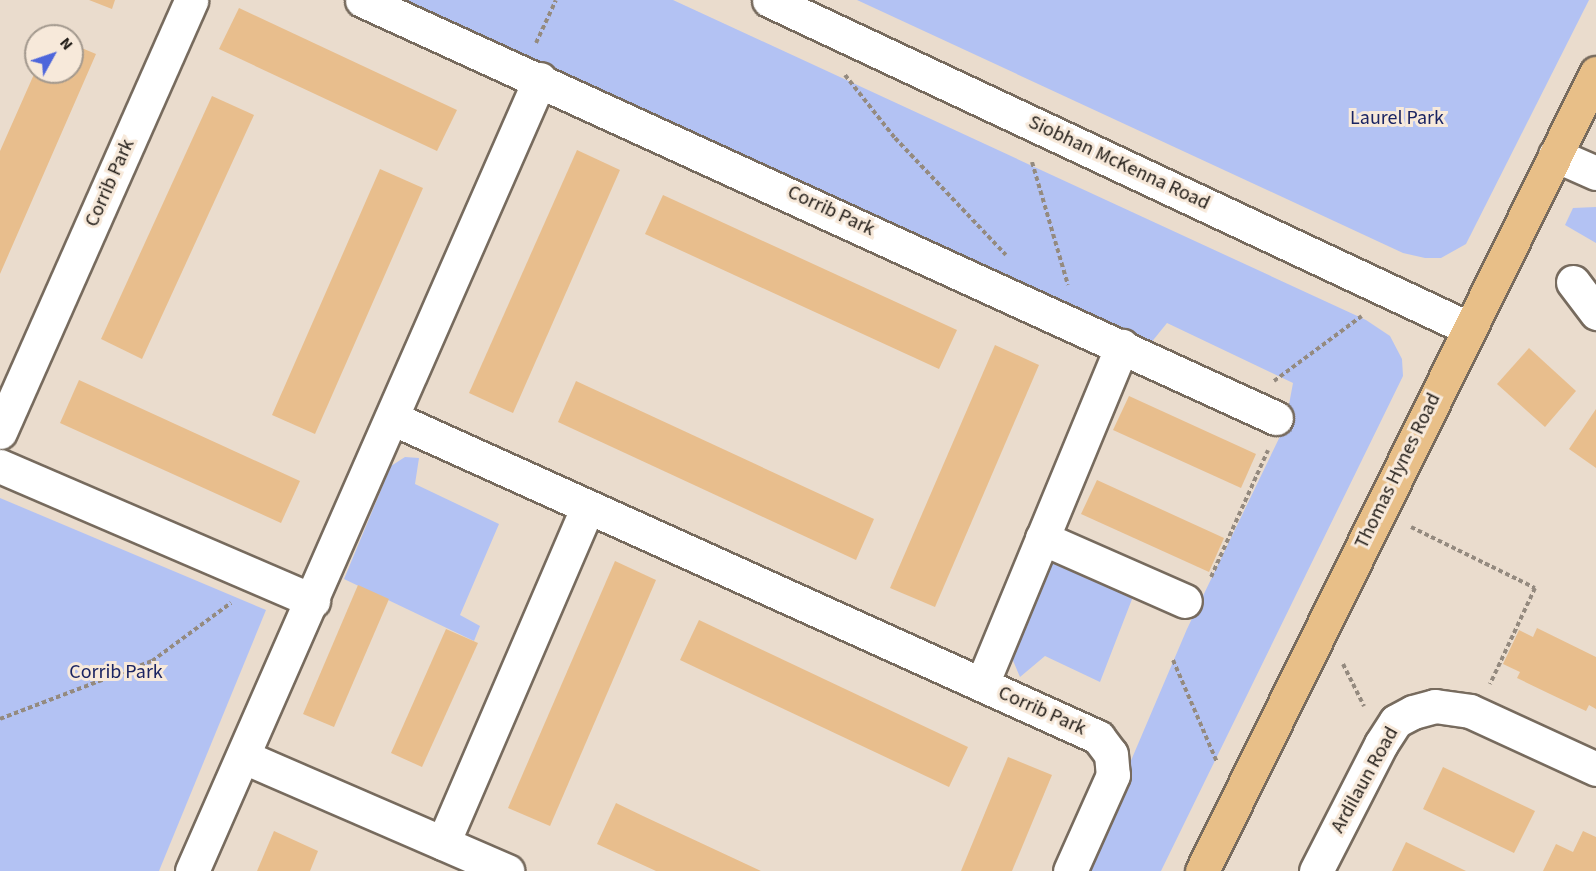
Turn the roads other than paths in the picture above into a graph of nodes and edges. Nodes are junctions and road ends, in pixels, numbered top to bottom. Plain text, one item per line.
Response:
1 (191, 0) edge
2 (362, 0) edge
3 (769, 0) edge
4 (537, 63) junction
5 (1596, 73) edge
6 (1555, 154) junction
7 (1596, 173) edge
8 (1574, 282) dead end
9 (1596, 313) edge
10 (1468, 328) junction
11 (1122, 346) junction
12 (392, 418) junction
13 (1273, 431) road end
14 (0, 432) edge
15 (0, 466) edge
16 (588, 507) junction
17 (1042, 538) junction
18 (1197, 591) road end
19 (313, 601) junction
20 (982, 684) junction
21 (244, 757) junction
22 (1596, 769) edge
23 (443, 843) junction
24 (192, 871) edge
25 (507, 871) edge
26 (1070, 871) edge
27 (1202, 871) edge
28 (1316, 871) edge

1 - 14 street, Corrib Park
2 - 4 street, Corrib Park
3 - 10 street, Siobhan McKenna Road
4 - 11 street, Corrib Park
4 - 12 street
5 - 6 main road, Thomas Hynes Road
6 - 7 street
6 - 10 main road, Thomas Hynes Road
8 - 9 street
10 - 27 main road, Thomas Hynes Road
11 - 13 street, Corrib Park
11 - 17 street, Corrib Park
12 - 16 street, Corrib Park
12 - 19 street
15 - 19 street
16 - 20 street, Corrib Park
16 - 23 street
17 - 18 street
17 - 20 street, Corrib Park
19 - 21 street
20 - 26 street, Corrib Park
21 - 23 street
21 - 24 street
22 - 28 street, Ardilaun Road
23 - 25 street

